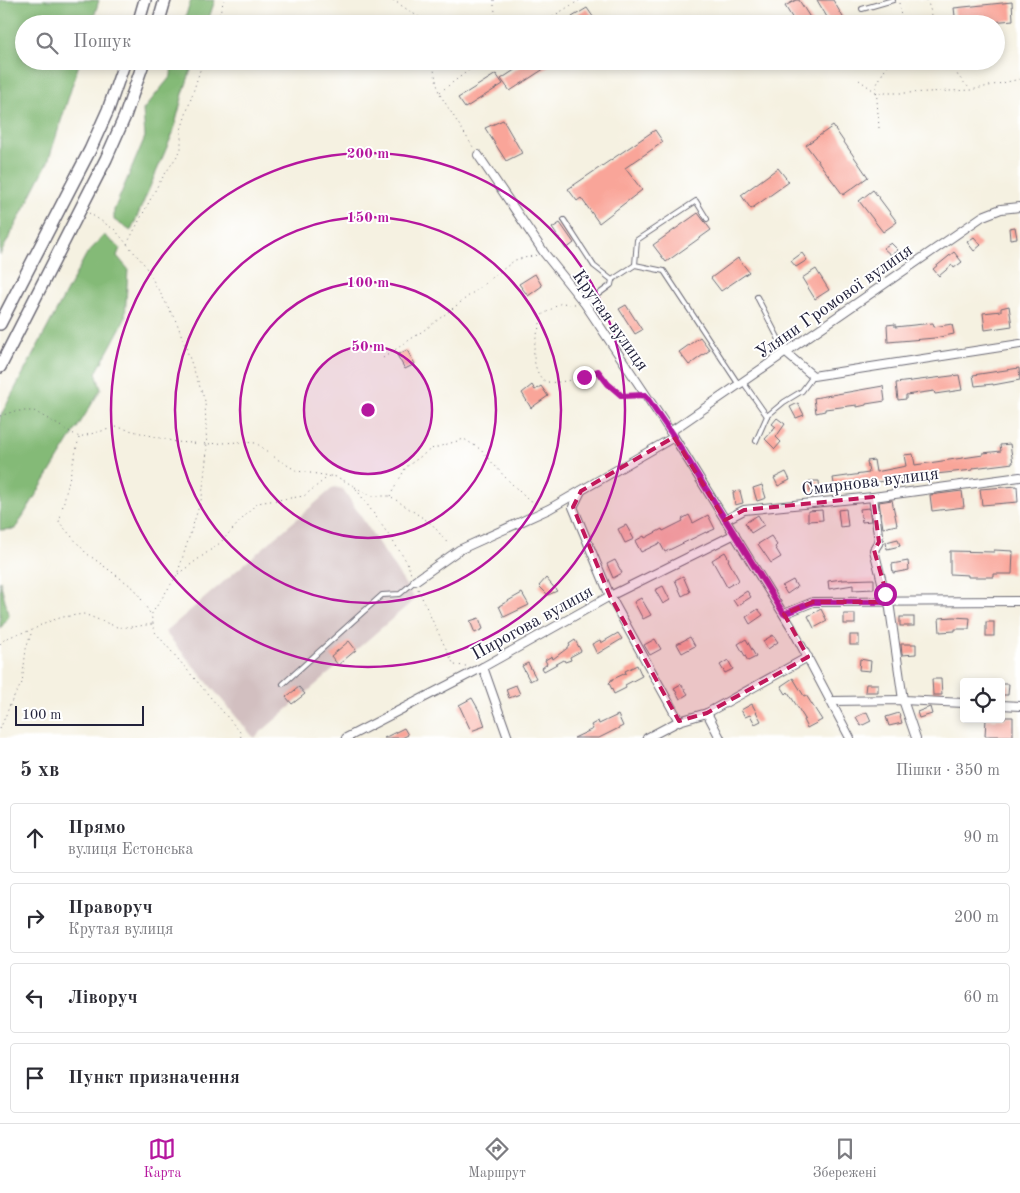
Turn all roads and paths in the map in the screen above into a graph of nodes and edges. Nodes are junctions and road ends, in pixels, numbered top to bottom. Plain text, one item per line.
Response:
1 (145, 0) edge
2 (165, 0) edge
3 (224, 0) edge
4 (393, 0) edge
5 (494, 0) edge
6 (580, 0) edge
7 (893, 0) edge
8 (899, 0) edge
9 (927, 0) edge
10 (862, 9) dead end
11 (141, 15) edge
12 (161, 15) edge
13 (219, 15) edge
14 (416, 15) edge
15 (496, 15) edge
16 (555, 15) edge
17 (901, 15) edge
18 (931, 15) edge
19 (122, 70) edge
20 (141, 70) edge
21 (200, 70) edge
22 (434, 70) edge
23 (469, 70) edge
24 (884, 70) edge
25 (955, 70) edge
26 (1020, 79) edge
27 (859, 80) dead end
28 (971, 90) junction
29 (439, 93) junction
30 (877, 93) junction
31 (880, 128) dead end
32 (478, 155) joint
33 (1020, 207) edge
34 (81, 208) junction
35 (707, 219) dead end
36 (564, 220) dead end
37 (127, 244) junction
38 (545, 254) junction
39 (635, 265) junction
40 (612, 280) junction
41 (757, 297) dead end
42 (585, 304) junction
43 (0, 324) edge
44 (1020, 344) edge
45 (786, 353) junction
46 (383, 358) dead end
47 (0, 367) edge
48 (813, 376) junction
49 (741, 384) junction
50 (645, 395) junction
51 (0, 416) edge
52 (767, 416) junction
53 (672, 434) junction
54 (79, 437) junction
55 (756, 441) dead end
56 (207, 444) junction
57 (329, 476) junction
58 (1020, 476) edge
59 (354, 486) junction
60 (581, 491) junction
61 (390, 496) junction
62 (873, 497) junction
63 (549, 509) junction
64 (725, 520) junction
65 (735, 534) junction
66 (459, 550) junction
67 (177, 575) junction
68 (415, 581) junction
69 (610, 596) junction
70 (889, 602) junction
71 (1020, 602) edge
72 (784, 614) junction
73 (151, 616) junction
74 (153, 624) junction
75 (33, 630) junction
76 (0, 644) edge
77 (808, 658) junction
78 (483, 667) junction
79 (283, 684) dead end
80 (904, 700) junction
81 (831, 702) junction
82 (960, 704) edge
83 (1005, 705) edge
84 (1020, 706) edge
85 (707, 714) junction
86 (679, 721) junction
87 (0, 729) edge
88 (349, 737) edge
89 (241, 738) edge
90 (508, 738) edge
91 (647, 738) edge
92 (720, 738) edge
93 (850, 738) edge
94 (916, 738) edge

1 - 11 main road
2 - 12 main road
3 - 13 path
4 - 14 path
5 - 15 path
6 - 16 path
7 - 10 lane
8 - 17 path
9 - 18 path
19 - 43 main road
20 - 34 main road
21 - 37 path
22 - 29 path
23 - 29 path
24 - 30 path
25 - 28 path
26 - 28 path
27 - 30 path
28 - 30 path
29 - 32 path
30 - 31 path
32 - 38 street, Крутая вулиця
33 - 45 street, Уляни Громової вулиця
34 - 37 path
34 - 47 main road
35 - 39 lane
36 - 40 lane
37 - 56 path
38 - 42 street, Крутая вулиця
38 - 46 path
39 - 40 lane
39 - 49 lane
40 - 42 lane
41 - 45 lane
42 - 50 street, Крутая вулиця
42 - 50 path
44 - 48 street
45 - 48 street
45 - 49 street, Уляни Громової вулиця
48 - 52 lane
49 - 52 lane
49 - 53 street, Уляни Громової вулиця
50 - 53 street, Крутая вулиця
51 - 54 path
52 - 55 lane
53 - 60 street, Уляни Громової вулиця
53 - 64 street, Крутая вулиця
54 - 56 path
54 - 73 path
56 - 57 path
56 - 67 path
57 - 59 path
57 - 67 path
58 - 62 street, Смирнова вулиця
59 - 61 path
59 - 68 path
60 - 63 street, Уляни Громової вулиця
60 - 69 street
61 - 63 path
61 - 66 path
62 - 64 street, Смирнова вулиця
62 - 70 street
63 - 66 street, Уляни Громової вулиця
64 - 65 street, Крутая вулиця
65 - 69 street, Пирогова вулиця
65 - 72 street, Крутая вулиця
66 - 68 street, Уляни Громової вулиця
67 - 73 path
68 - 78 path
68 - 79 lane
69 - 78 street, Пирогова вулиця
69 - 86 street
70 - 71 street
70 - 72 street
70 - 80 street
72 - 77 street, Крутая вулиця
73 - 74 path
74 - 75 path
74 - 89 path
75 - 76 path
75 - 87 path
77 - 81 street, Крутая вулиця
77 - 85 street
78 - 88 street, Пирогова вулиця
78 - 90 street
80 - 81 street
80 - 82 street
80 - 94 street
81 - 93 street, Крутая вулиця
83 - 84 street
85 - 86 street
85 - 92 street
86 - 91 street

